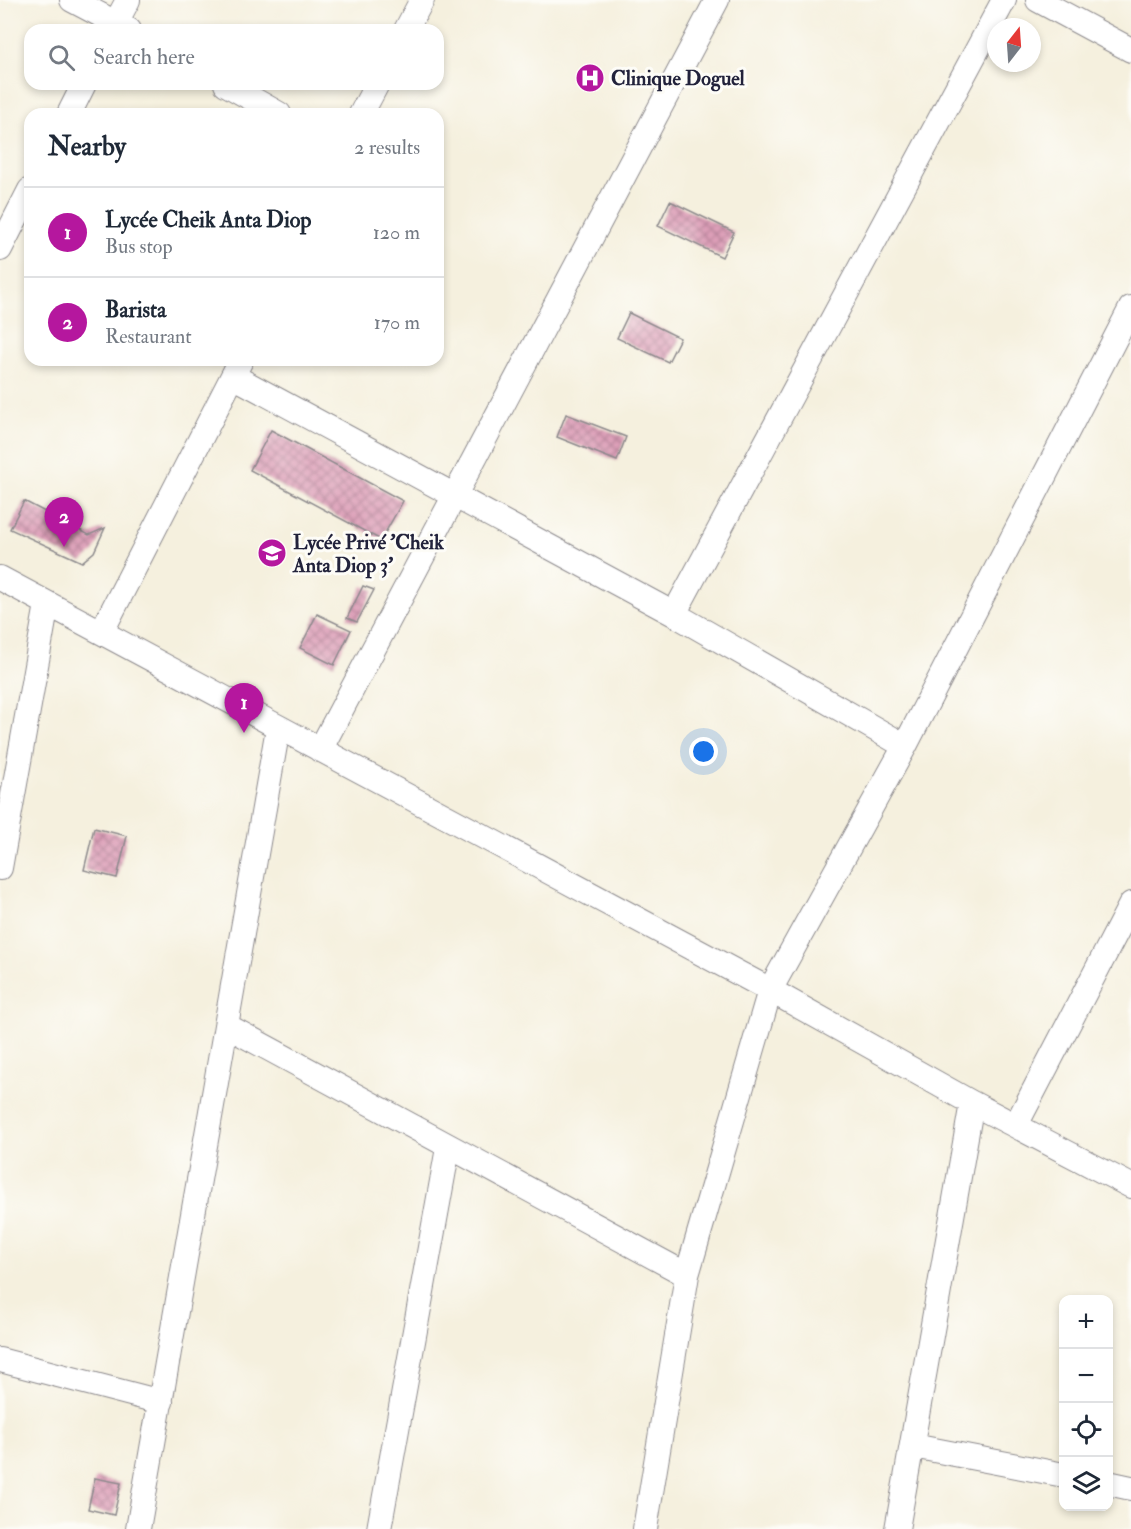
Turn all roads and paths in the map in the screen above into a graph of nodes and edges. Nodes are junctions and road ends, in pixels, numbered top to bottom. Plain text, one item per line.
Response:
1 (72, 0) edge
2 (128, 0) edge
3 (717, 0) edge
4 (1004, 0) edge
5 (1038, 0) edge
6 (419, 1) edge
7 (112, 24) edge
8 (120, 24) edge
9 (409, 24) edge
10 (1131, 50) edge
11 (81, 90) edge
12 (237, 90) edge
13 (374, 90) edge
14 (72, 108) edge
15 (268, 108) edge
16 (364, 108) edge
17 (24, 202) edge
18 (0, 249) edge
19 (1131, 308) edge
20 (237, 368) edge
21 (457, 495) junction
22 (0, 578) edge
23 (47, 604) junction
24 (674, 614) junction
25 (102, 631) junction
26 (278, 728) junction
27 (905, 746) junction
28 (320, 750) junction
29 (9, 754) edge
30 (0, 868) edge
31 (1131, 904) edge
32 (770, 990) junction
33 (227, 1026) junction
34 (972, 1103) junction
35 (1016, 1125) junction
36 (448, 1148) junction
37 (1131, 1186) edge
38 (687, 1275) junction
39 (0, 1360) edge
40 (161, 1402) junction
41 (913, 1446) junction
42 (1059, 1474) edge
43 (1113, 1484) edge
44 (1131, 1488) edge
45 (138, 1529) edge
46 (379, 1529) edge
47 (645, 1529) edge
48 (897, 1529) edge

1 - 7 street
2 - 8 street
3 - 21 street
4 - 24 street
5 - 10 street
6 - 9 street
11 - 14 street
12 - 15 street
13 - 16 street
17 - 18 street
19 - 27 street
20 - 21 street
20 - 25 street
21 - 24 street
21 - 28 street
22 - 23 street
23 - 25 street
23 - 29 street
24 - 27 street
25 - 26 street
26 - 28 street
26 - 33 street
27 - 32 street
28 - 32 street
29 - 30 street
31 - 35 street
32 - 34 street
32 - 38 street
33 - 36 street
33 - 40 street
34 - 35 street
34 - 41 street
35 - 37 street
36 - 38 street
36 - 46 street
38 - 47 street
39 - 40 street
40 - 45 street
41 - 42 street
41 - 48 street
43 - 44 street

